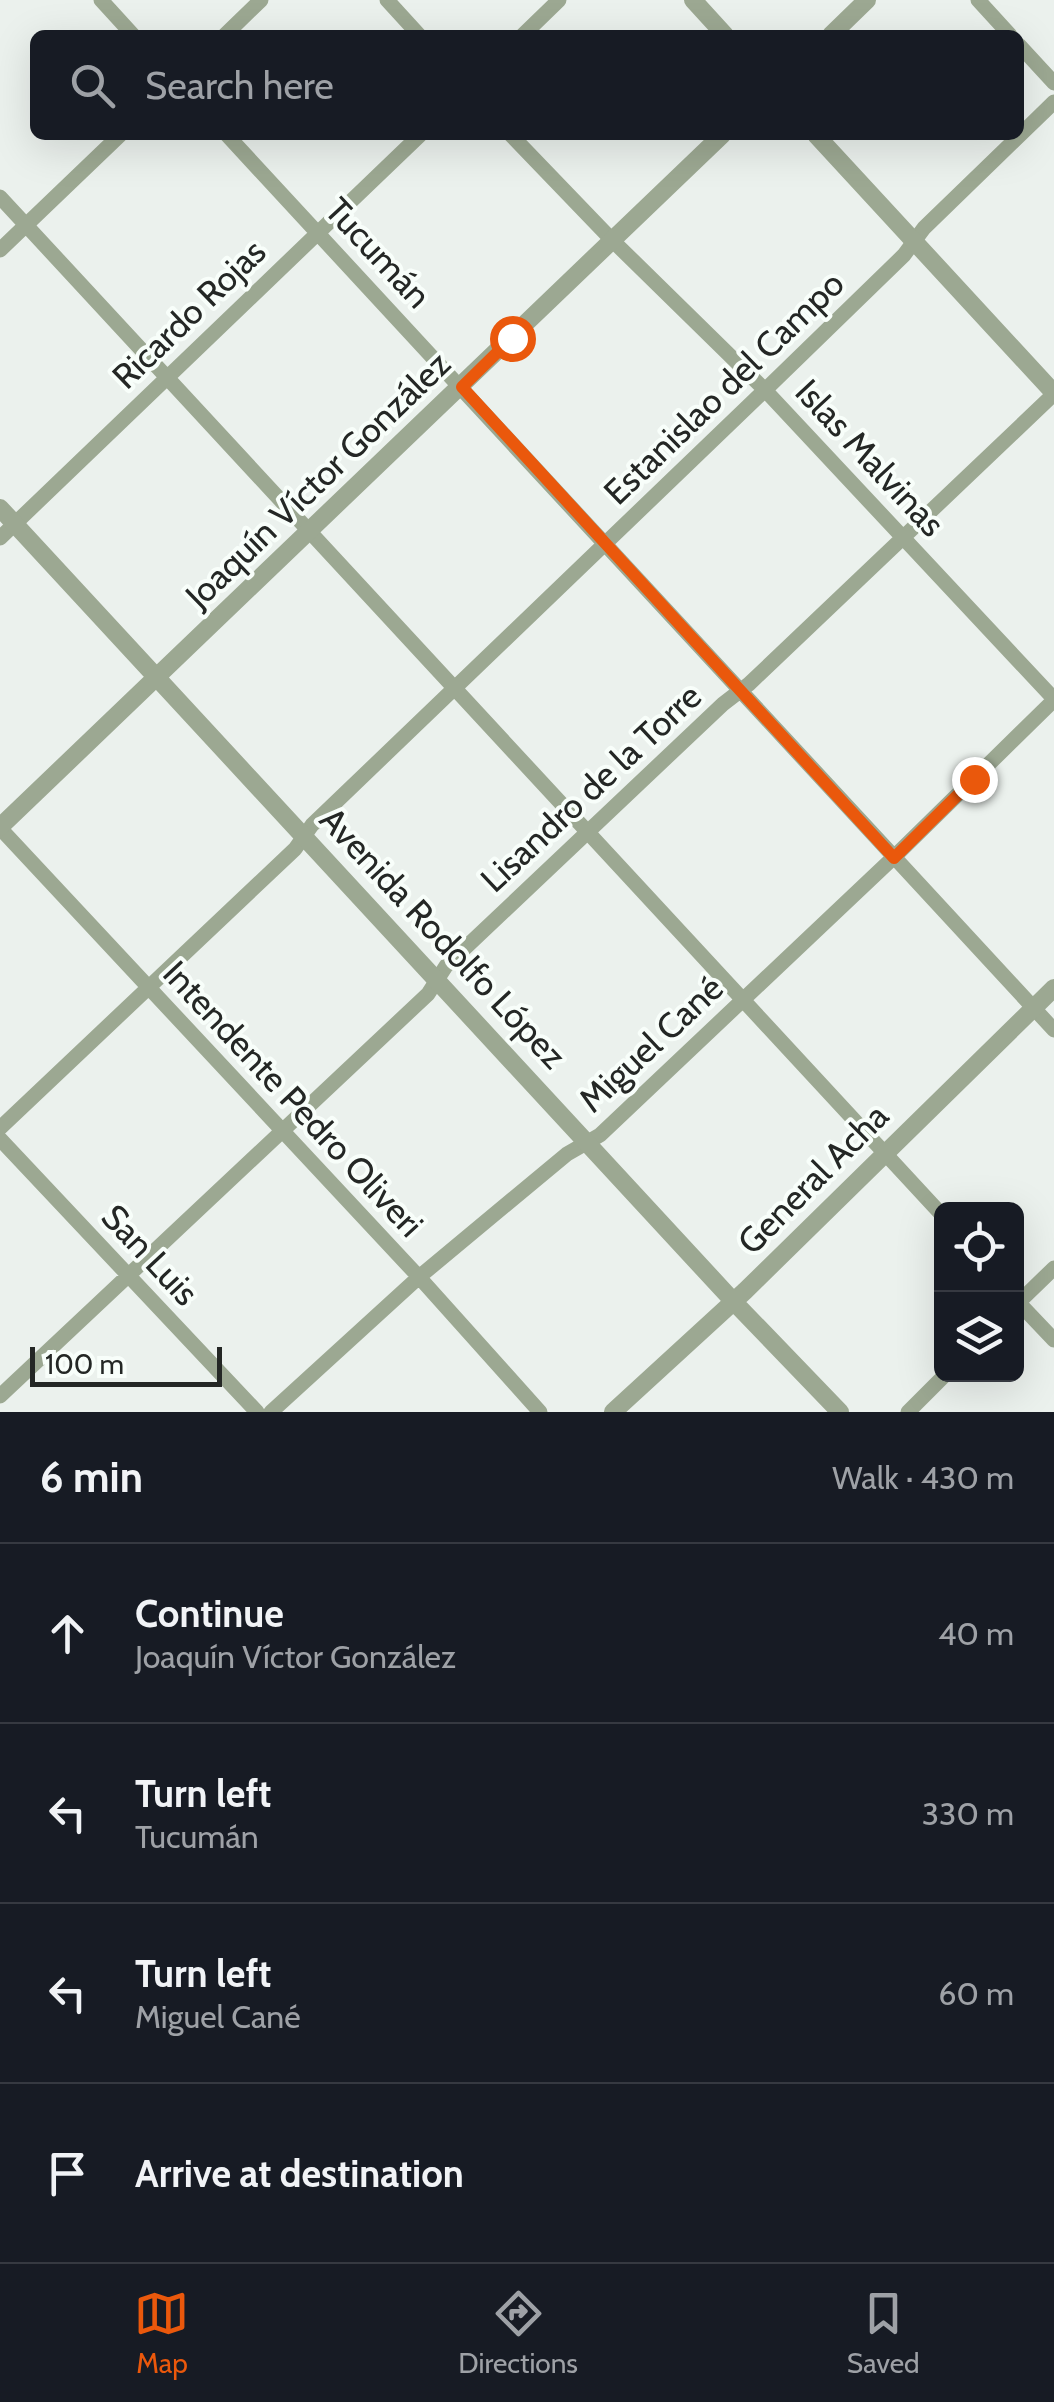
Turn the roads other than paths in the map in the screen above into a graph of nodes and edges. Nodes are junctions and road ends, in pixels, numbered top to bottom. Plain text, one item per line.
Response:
1 (101, 0) edge
2 (262, 0) edge
3 (387, 0) edge
4 (560, 0) edge
5 (693, 0) edge
6 (867, 0) edge
7 (978, 0) edge
8 (128, 30) edge
9 (229, 30) edge
10 (414, 30) edge
11 (529, 30) edge
12 (721, 30) edge
13 (836, 30) edge
14 (1005, 30) edge
15 (1024, 50) edge
16 (1054, 83) edge
17 (1054, 102) edge
18 (1024, 131) edge
19 (115, 140) edge
20 (231, 140) edge
21 (415, 140) edge
22 (516, 140) edge
23 (717, 140) edge
24 (821, 140) edge
25 (1015, 140) edge
26 (0, 197) edge
27 (26, 226) junction
28 (318, 232) junction
29 (612, 240) junction
30 (914, 243) junction
31 (0, 250) edge
32 (167, 377) junction
33 (462, 387) junction
34 (765, 390) junction
35 (1054, 394) edge
36 (0, 508) edge
37 (15, 524) junction
38 (310, 531) junction
39 (0, 538) edge
40 (905, 539) junction
41 (605, 546) junction
42 (158, 678) junction
43 (454, 688) junction
44 (739, 692) junction
45 (1054, 700) edge
46 (0, 828) edge
47 (587, 833) junction
48 (305, 836) junction
49 (894, 858) junction
50 (437, 979) junction
51 (147, 988) junction
52 (1054, 988) edge
53 (742, 1002) junction
54 (1034, 1009) junction
55 (1054, 1030) edge
56 (0, 1128) edge
57 (282, 1132) junction
58 (0, 1138) edge
59 (588, 1142) junction
60 (886, 1153) junction
61 (934, 1206) edge
62 (1054, 1268) edge
63 (127, 1275) junction
64 (419, 1277) junction
65 (1024, 1296) edge
66 (734, 1302) junction
67 (1024, 1310) edge
68 (1054, 1340) edge
69 (938, 1382) edge
70 (0, 1396) edge
71 (257, 1412) edge
72 (271, 1412) edge
73 (540, 1412) edge
74 (613, 1412) edge
75 (840, 1412) edge
76 (908, 1412) edge

1 - 8 street
2 - 9 street
3 - 10 street
4 - 11 street
5 - 12 street
6 - 13 street
7 - 14 street
15 - 16 street
17 - 18 street, Estanislao del Campo
19 - 27 street
20 - 28 street, Tucumán
21 - 28 street, Ricardo Rojas
22 - 29 street, Islas Malvinas
23 - 29 street, Joaquín Víctor González
24 - 30 street
25 - 30 street, Estanislao del Campo
26 - 27 street
27 - 31 street
27 - 32 street
28 - 32 street, Ricardo Rojas
28 - 33 street, Tucumán
29 - 33 street, Joaquín Víctor González
29 - 34 street, Islas Malvinas
30 - 34 street, Estanislao del Campo
30 - 35 street
32 - 37 street, Ricardo Rojas
32 - 38 street
33 - 38 street, Joaquín Víctor González
33 - 41 street, Tucumán
34 - 40 street, Islas Malvinas
34 - 41 street, Estanislao del Campo
35 - 40 street, Lisandro de la Torre
36 - 37 street, Avenida Rodolfo López
37 - 39 street, Ricardo Rojas
37 - 42 street, Avenida Rodolfo López
38 - 42 street, Joaquín Víctor González
38 - 43 street
40 - 44 street, Lisandro de la Torre
40 - 45 street, Islas Malvinas
41 - 43 street, Estanislao del Campo
41 - 44 street, Tucumán
42 - 46 street, Joaquín Víctor González
42 - 48 street, Avenida Rodolfo López
43 - 47 street
43 - 48 street, Estanislao del Campo
44 - 47 street, Lisandro de la Torre
44 - 49 street, Tucumán
45 - 49 street, Miguel Cané
46 - 51 street, Intendente Pedro Oliveri
47 - 50 street, Lisandro de la Torre
47 - 53 street
48 - 50 street, Avenida Rodolfo López
48 - 51 street, Estanislao del Campo
49 - 53 street, Miguel Cané
49 - 54 street, Tucumán
50 - 57 street, Lisandro de la Torre
50 - 59 street, Avenida Rodolfo López
51 - 56 street, Estanislao del Campo
51 - 57 street, Intendente Pedro Oliveri
52 - 54 street, General Acha
53 - 59 street, Miguel Cané
53 - 60 street
54 - 55 street, Tucumán
54 - 60 street, General Acha
57 - 63 street, Lisandro de la Torre
57 - 64 street, Intendente Pedro Oliveri
58 - 63 street, San Luis
59 - 64 street, Miguel Cané
59 - 66 street, Avenida Rodolfo López
60 - 61 street
60 - 66 street, General Acha
62 - 65 street
63 - 70 street, Lisandro de la Torre
63 - 71 street, San Luis
64 - 72 street, Miguel Cané
64 - 73 street, Intendente Pedro Oliveri
66 - 74 street, General Acha
66 - 75 street, Avenida Rodolfo López
67 - 68 street
69 - 76 street

